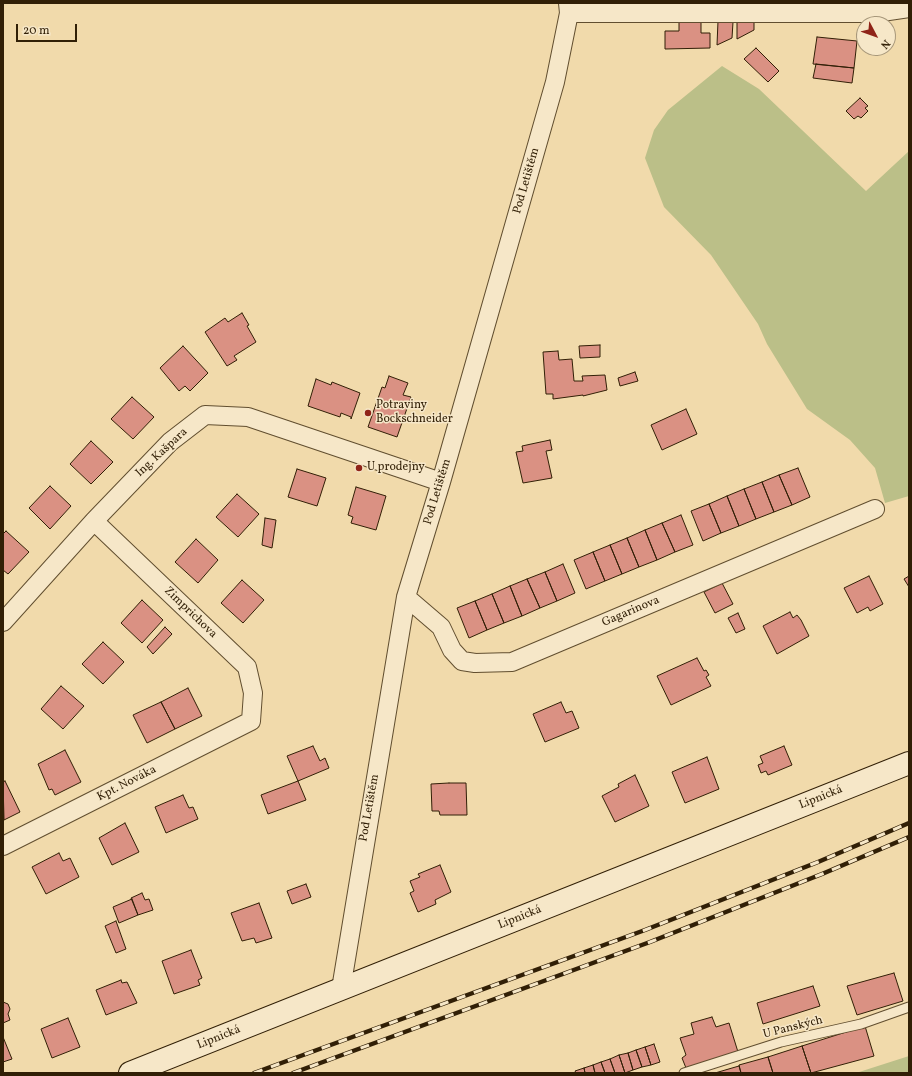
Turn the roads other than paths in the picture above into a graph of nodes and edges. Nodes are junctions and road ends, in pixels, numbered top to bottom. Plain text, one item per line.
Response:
1 (568, 8) edge
2 (870, 8) edge
3 (909, 8) edge
4 (441, 482) junction
5 (875, 509) dead end
6 (94, 521) junction
7 (406, 597) junction
8 (3, 622) edge
9 (251, 721) joint
10 (909, 764) edge
11 (3, 846) edge
12 (341, 989) junction
13 (909, 1006) edge
14 (130, 1073) edge
15 (684, 1073) edge

1 - 2 street
1 - 4 street, Pod Letištěm
2 - 3 street
4 - 6 street, Ing. Kašpara
4 - 7 street, Pod Letištěm
5 - 7 street, Gagarinova
6 - 8 street, Ing. Kašpara
6 - 9 street, Zimprichova
7 - 12 street, Pod Letištěm
9 - 11 street, Kpt. Nováka
10 - 12 street, Lipnická
12 - 14 street, Lipnická
13 - 15 lane, U Panských

